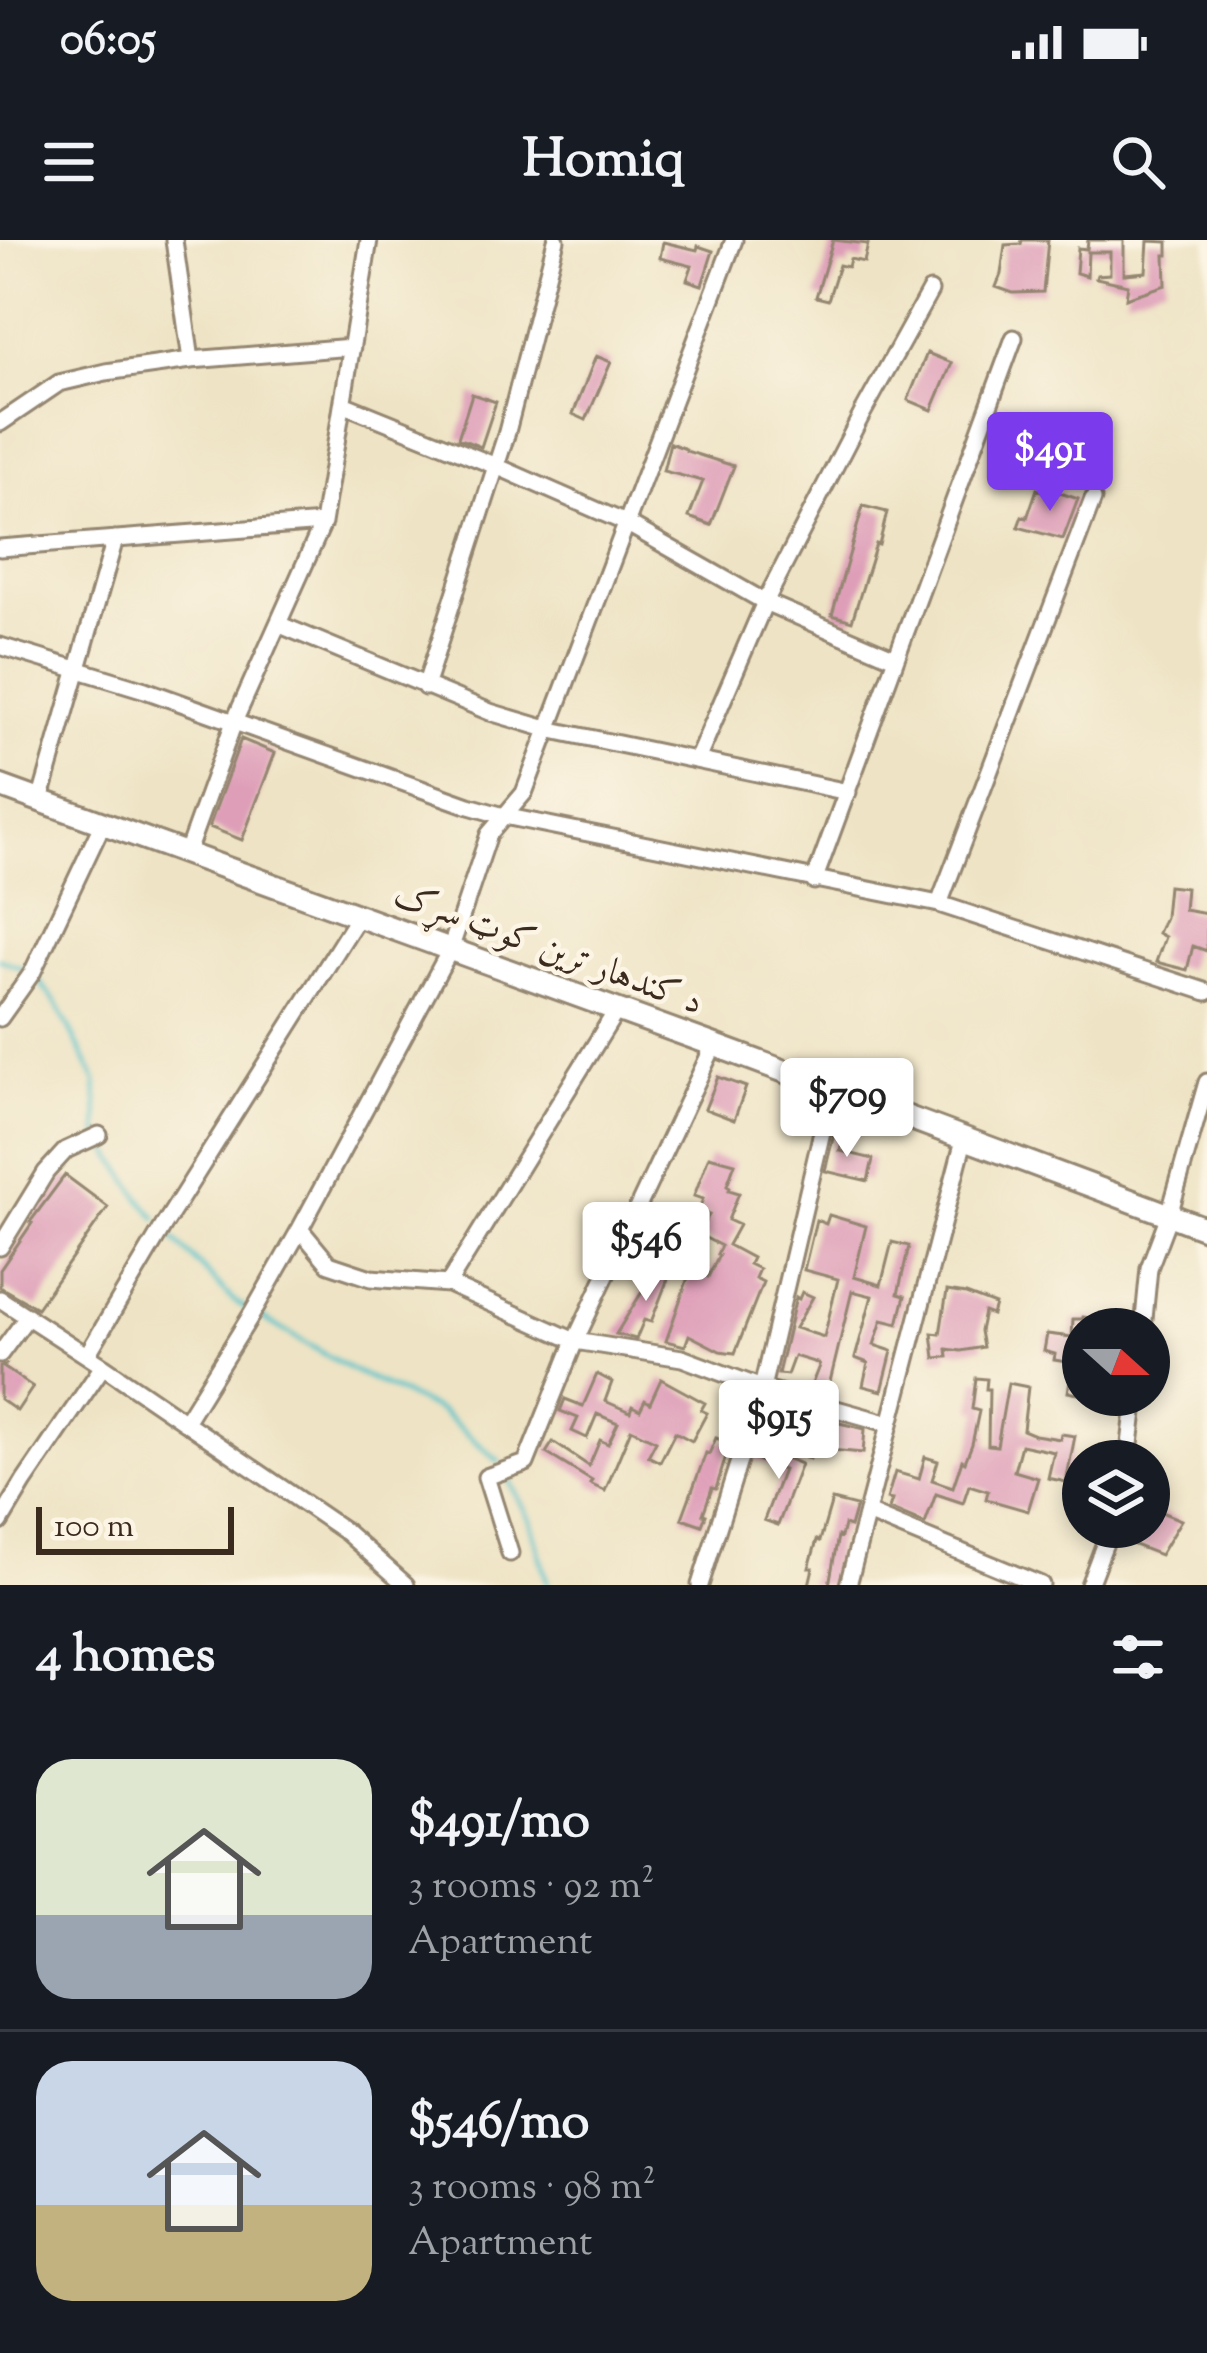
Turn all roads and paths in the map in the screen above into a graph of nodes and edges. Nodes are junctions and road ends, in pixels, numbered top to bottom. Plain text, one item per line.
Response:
1 (174, 240) edge
2 (369, 240) edge
3 (556, 240) edge
4 (734, 240) edge
5 (930, 291) dead end
6 (1014, 338) dead end
7 (352, 347) junction
8 (191, 360) junction
9 (343, 404) junction
10 (3, 417) edge
11 (496, 466) junction
12 (1093, 499) dead end
13 (626, 523) junction
14 (322, 524) junction
15 (115, 539) junction
16 (0, 548) edge
17 (765, 602) junction
18 (278, 623) junction
19 (0, 646) edge
20 (895, 658) junction
21 (78, 670) junction
22 (425, 687) junction
23 (234, 722) junction
24 (547, 729) junction
25 (697, 760) junction
26 (0, 786) edge
27 (848, 792) junction
28 (40, 801) junction
29 (504, 816) junction
30 (102, 825) junction
31 (186, 855) junction
32 (814, 881) junction
33 (939, 904) junction
34 (358, 917) junction
35 (450, 950) junction
36 (1207, 992) edge
37 (616, 1010) junction
38 (0, 1018) edge
39 (714, 1045) junction
40 (1207, 1082) edge
41 (832, 1089) junction
42 (99, 1135) dead end
43 (964, 1140) junction
44 (1169, 1215) junction
45 (300, 1229) junction
46 (1207, 1229) edge
47 (0, 1247) edge
48 (448, 1284) junction
49 (0, 1299) edge
50 (1145, 1308) edge
51 (28, 1316) junction
52 (575, 1341) junction
53 (0, 1354) edge
54 (87, 1355) junction
55 (104, 1366) junction
56 (763, 1388) junction
57 (184, 1422) junction
58 (890, 1424) junction
59 (867, 1513) junction
60 (0, 1522) edge
61 (1103, 1548) edge
62 (510, 1553) dead end
63 (406, 1585) edge
64 (700, 1585) edge
65 (848, 1585) edge
66 (1041, 1585) edge
67 (1089, 1585) edge

1 - 8 street
2 - 7 street
3 - 11 street
4 - 13 street
5 - 17 street
6 - 20 street
7 - 8 street
7 - 9 street
8 - 10 street
9 - 11 street
9 - 14 street
11 - 13 street
11 - 22 street
12 - 33 street
13 - 17 street
13 - 24 street
14 - 15 street
14 - 18 street
15 - 16 street
15 - 21 street
17 - 20 street
17 - 25 street
18 - 22 street
18 - 23 street
19 - 21 street
20 - 27 street
21 - 23 street
21 - 28 street
22 - 24 street
23 - 29 street
23 - 31 street
24 - 25 street
24 - 29 street
25 - 27 street
26 - 28 main road, د کندهار ترين کوټ سړک
27 - 32 street
28 - 30 main road, د کندهار ترين کوټ سړک
29 - 32 street
29 - 35 street
30 - 31 main road, د کندهار ترين کوټ سړک
30 - 38 street
31 - 34 main road, د کندهار ترين کوټ سړک
32 - 33 street
33 - 36 street
34 - 35 main road, د کندهار ترين کوټ سړک
34 - 54 street
35 - 37 main road, د کندهار ترين کوټ سړک
35 - 45 street
37 - 39 main road, د کندهار ترين کوټ سړک
37 - 48 street
39 - 41 main road, د کندهار ترين کوټ سړک
39 - 52 street
40 - 44 street
41 - 43 main road, د کندهار ترين کوټ سړک
41 - 56 street
42 - 47 street
43 - 44 main road, د کندهار ترين کوټ سړک
43 - 58 street
44 - 46 main road, د کندهار ترين کوټ سړک
44 - 50 street
45 - 48 street
45 - 57 street
48 - 52 street
49 - 51 street
51 - 53 street
51 - 54 street
52 - 56 street
52 - 62 street
54 - 55 street
55 - 57 street
55 - 60 street
56 - 58 street
56 - 64 street
57 - 63 street
58 - 59 street
59 - 65 street
59 - 66 street
61 - 67 street

